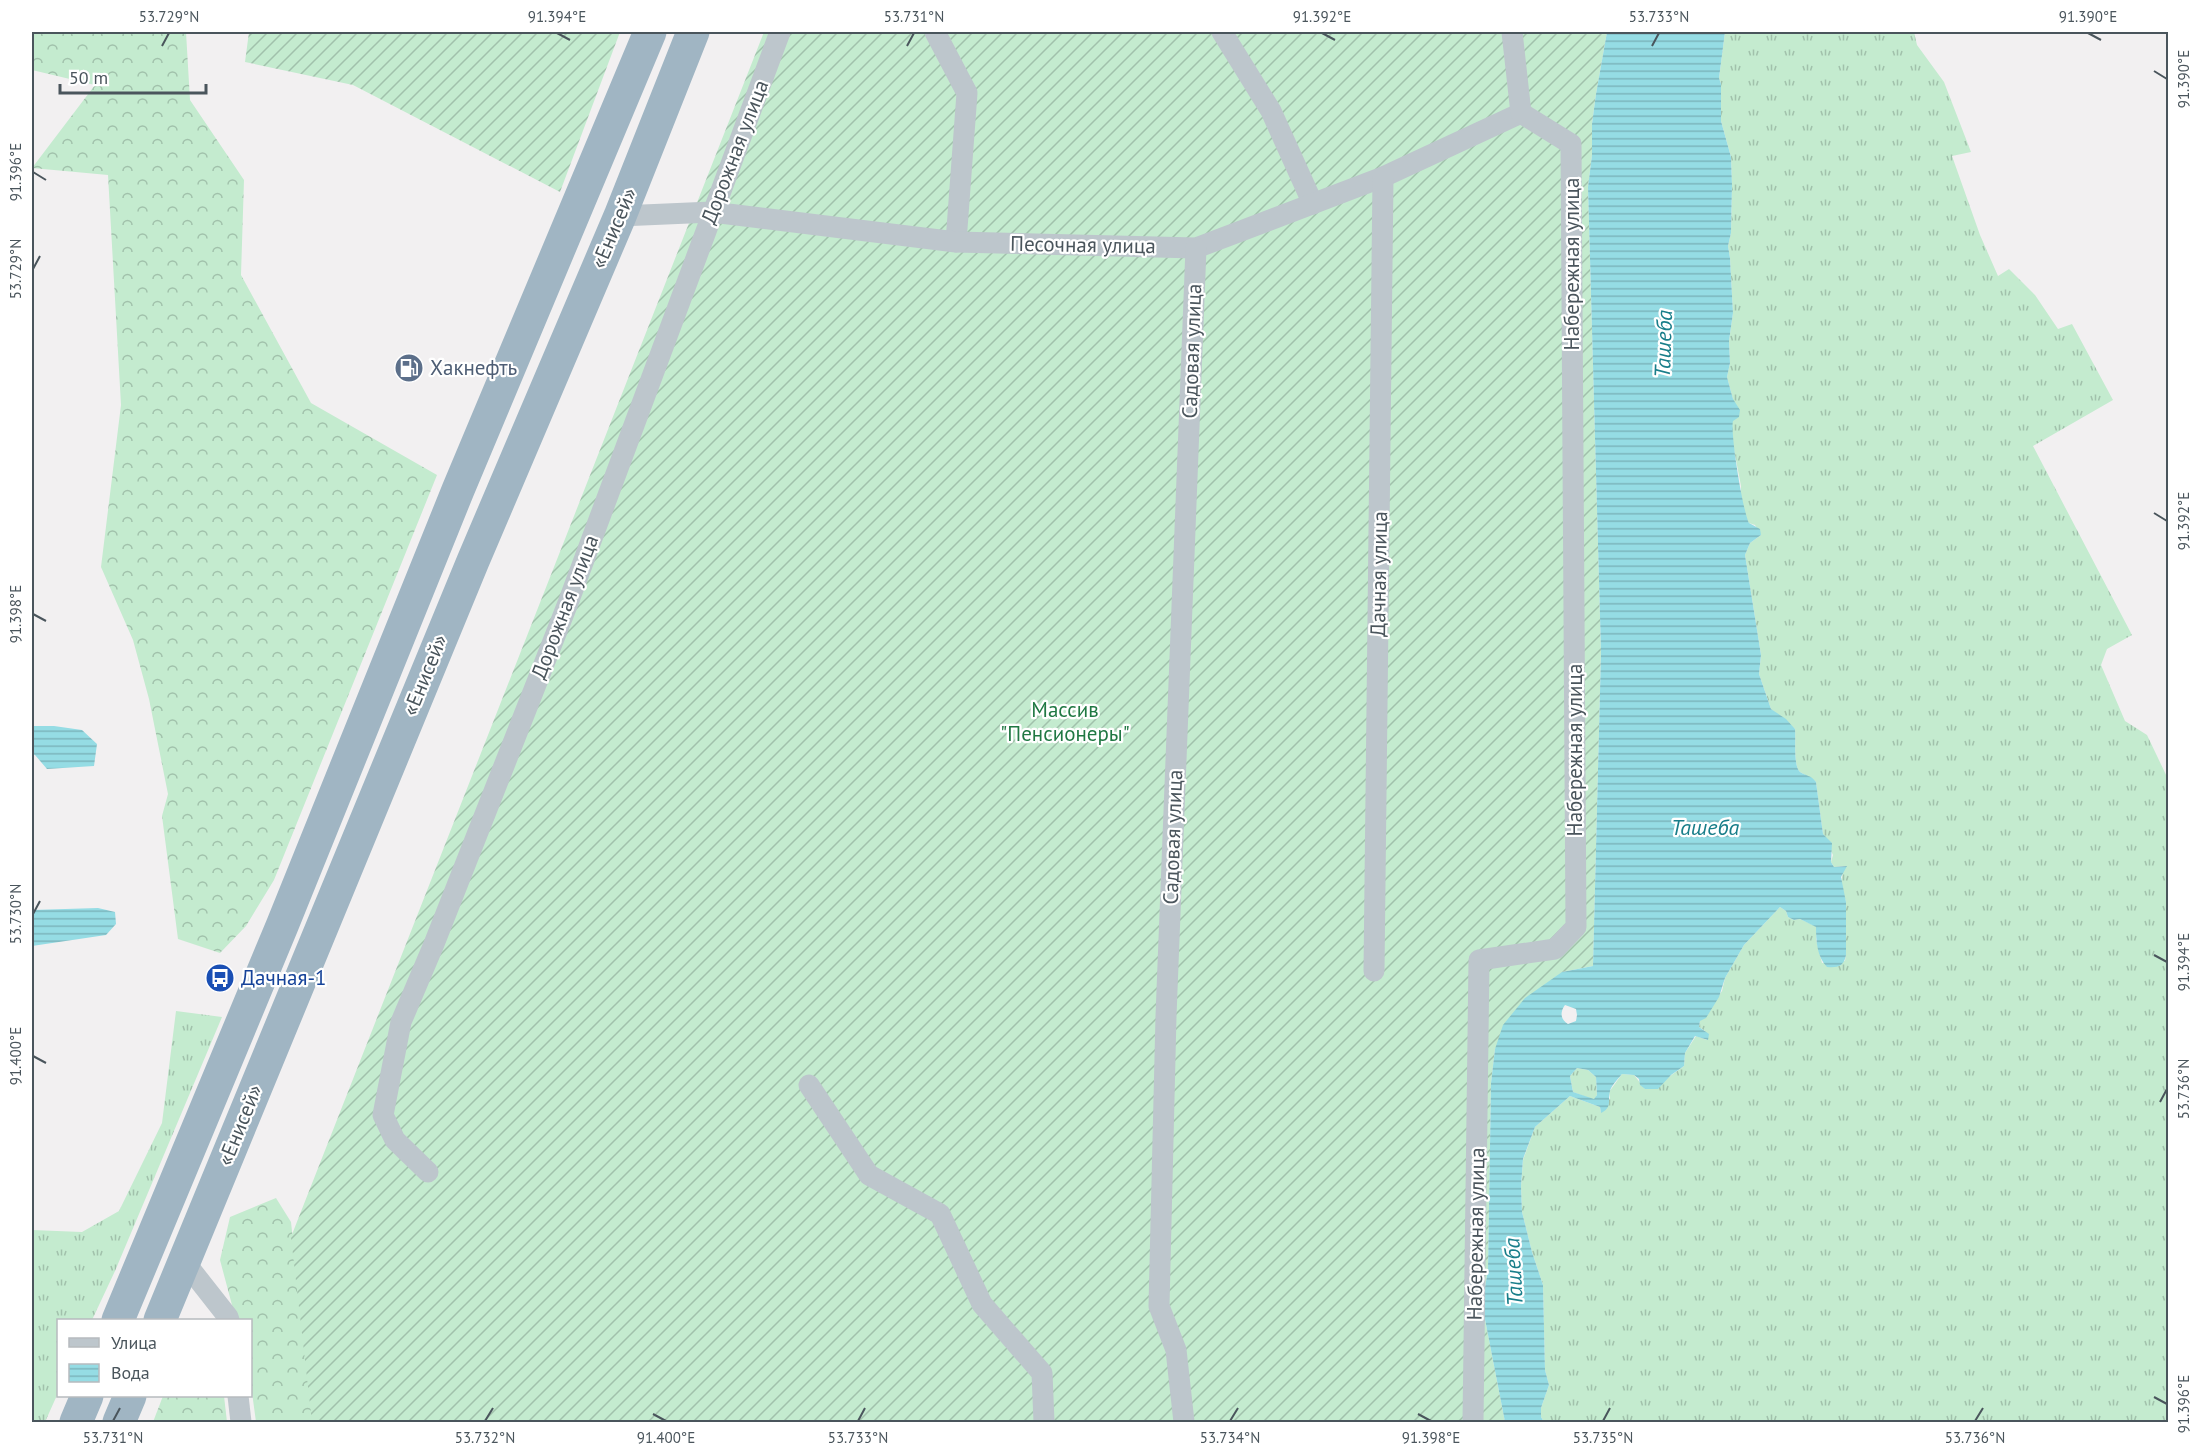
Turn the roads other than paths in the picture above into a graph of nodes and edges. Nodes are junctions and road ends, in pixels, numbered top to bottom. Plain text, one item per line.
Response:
1 (650, 32) edge
2 (693, 32) edge
3 (780, 32) edge
4 (935, 32) edge
5 (1222, 32) edge
6 (1512, 32) edge
7 (1521, 113) junction
8 (1383, 177) junction
9 (1313, 204) junction
10 (712, 212) junction
11 (620, 216) junction
12 (956, 242) junction
13 (1196, 248) junction
14 (1374, 971) dead end
15 (809, 1085) dead end
16 (428, 1172) dead end
17 (184, 1261) junction
18 (118, 1319) edge
19 (160, 1319) edge
20 (229, 1319) edge
21 (86, 1397) edge
22 (129, 1397) edge
23 (238, 1397) edge
24 (76, 1422) edge
25 (119, 1422) edge
26 (241, 1422) edge
27 (1044, 1422) edge
28 (1184, 1422) edge
29 (1473, 1422) edge

1 - 18 highway, «Енисей»
2 - 11 highway, «Енисей»
3 - 10 street, Дорожная улица
4 - 12 street
5 - 9 street
6 - 7 street
7 - 8 street, Песочная улица
7 - 29 street, Набережная улица
8 - 9 street, Песочная улица
8 - 14 street, Дачная улица
9 - 13 street, Песочная улица
10 - 11 street, Песочная улица
10 - 12 street, Песочная улица
10 - 16 street, Дорожная улица
11 - 17 highway, «Енисей»
12 - 13 street, Песочная улица
13 - 28 street, Садовая улица
15 - 27 street
17 - 19 highway, «Енисей»
17 - 20 street
21 - 24 highway
22 - 25 highway
23 - 26 street

